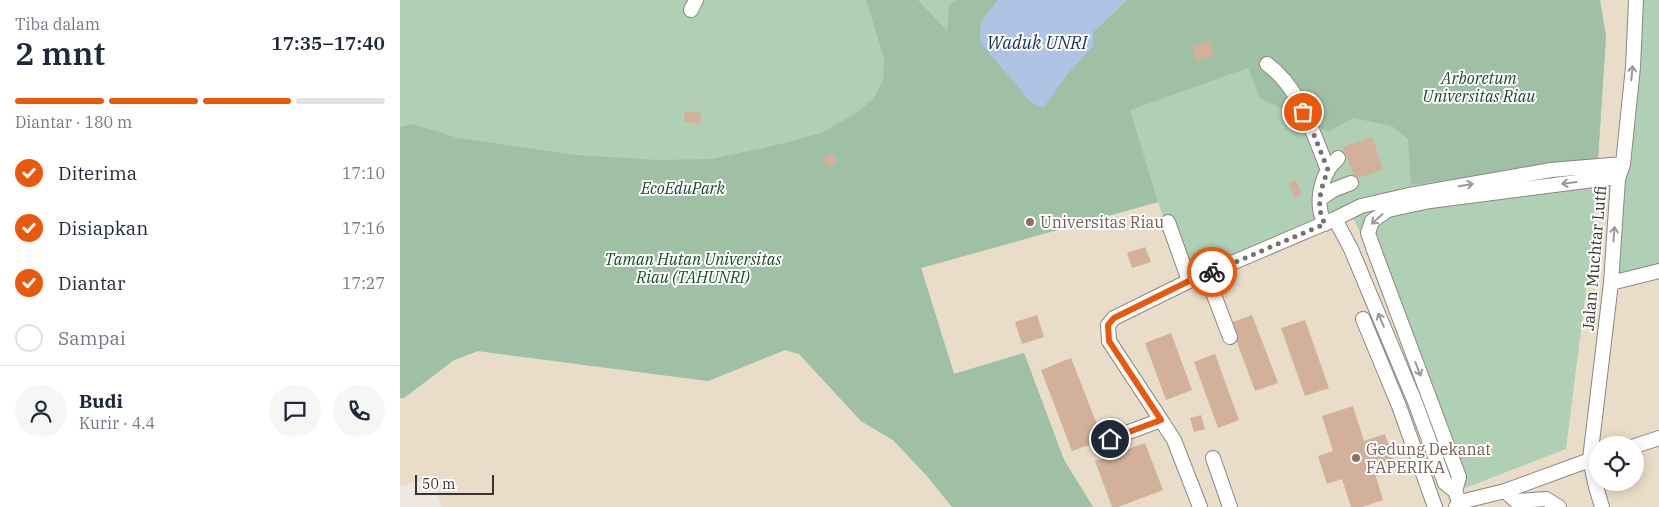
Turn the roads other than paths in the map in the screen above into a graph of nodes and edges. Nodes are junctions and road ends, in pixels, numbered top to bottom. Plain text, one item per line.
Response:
1 (1636, 0) edge
2 (1267, 64) dead end
3 (1338, 158) dead end
4 (1623, 164) junction
5 (1328, 170) junction
6 (1618, 179) junction
7 (1351, 183) dead end
8 (1320, 199) junction
9 (1168, 222) dead end
10 (1330, 222) junction
11 (1659, 270) edge
12 (1206, 274) junction
13 (1191, 280) junction
14 (1611, 283) junction
15 (1363, 319) dead end
16 (1230, 338) dead end
17 (1415, 402) junction
18 (1399, 406) junction
19 (1161, 420) junction
20 (1596, 436) edge
21 (1659, 438) edge
22 (1110, 439) dead end
23 (1644, 443) edge
24 (1431, 444) junction
25 (1416, 450) junction
26 (1214, 458) dead end
27 (1589, 460) edge
28 (1505, 491) junction
29 (1597, 491) edge
30 (1458, 502) edge
31 (1200, 507) edge
32 (1230, 507) edge
33 (1435, 507) edge
34 (1559, 507) edge
35 (1602, 507) edge

4 -> 1 lane, Jalan Muchtar Lutfi
2 - 5 lane
3 - 5 lane
4 - 6 lane, Jalan Muchtar Lutfi
10 -> 4 lane
5 - 8 lane
14 -> 6 lane, Jalan Muchtar Lutfi
6 -> 30 lane
7 - 8 lane
8 - 10 lane
9 - 13 lane
10 - 12 lane
17 -> 10 lane
11 - 14 lane
12 - 13 lane
12 - 16 lane
13 - 19 lane
14 - 20 lane, Jalan Muchtar Lutfi
15 - 18 lane
17 - 18 lane
17 - 24 lane
18 - 25 lane
19 - 22 lane
19 - 31 lane
21 - 23 lane
24 - 25 lane
24 - 30 lane
25 - 33 lane
26 - 32 lane
27 - 28 lane
28 - 30 lane
28 - 34 lane
29 - 35 lane, Jalan Muchtar Lutfi

